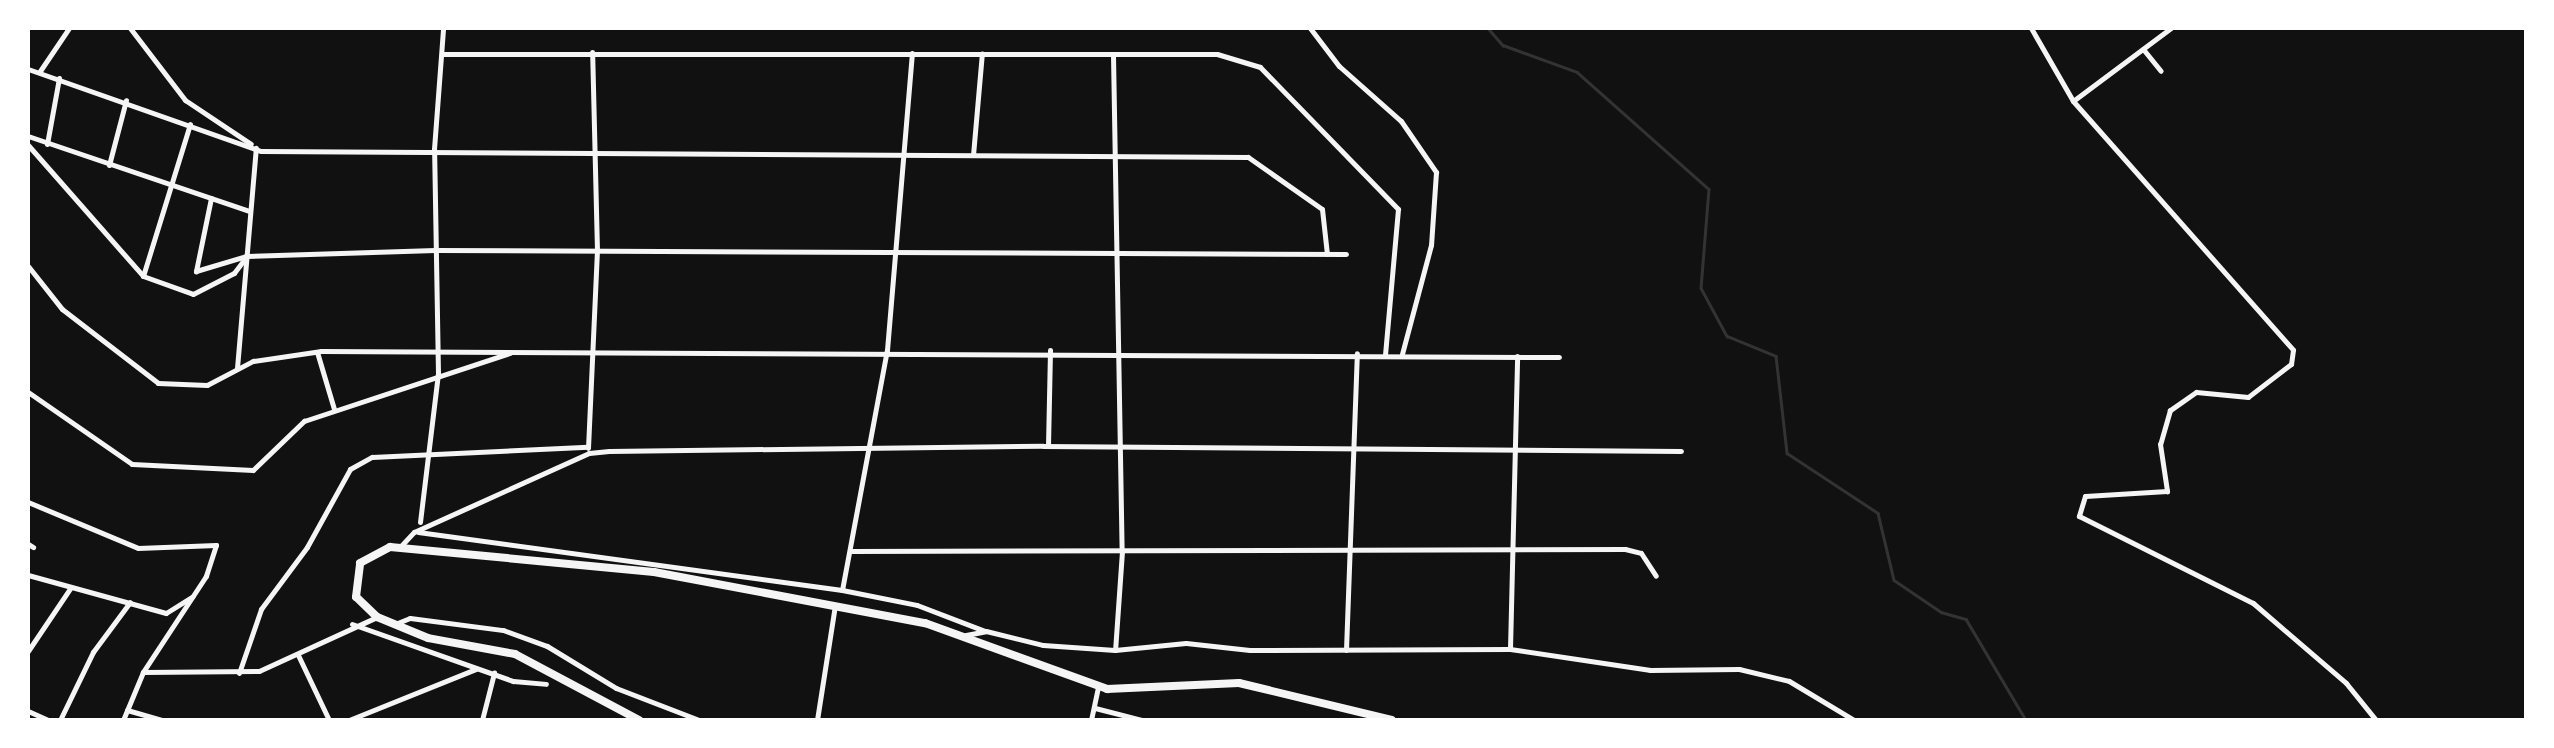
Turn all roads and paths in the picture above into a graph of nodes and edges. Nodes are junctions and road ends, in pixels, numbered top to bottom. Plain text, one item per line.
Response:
1 (69, 28) edge
2 (130, 28) edge
3 (443, 28) edge
4 (1310, 28) edge
5 (2031, 28) edge
6 (2171, 28) edge
7 (2143, 49) junction
8 (592, 52) junction
9 (912, 53) junction
10 (982, 53) junction
11 (442, 54) junction
12 (1113, 55) junction
13 (28, 69) edge
14 (40, 71) junction
15 (2161, 71) dead end
16 (60, 78) junction
17 (126, 100) junction
18 (2073, 101) junction
19 (190, 124) junction
20 (28, 136) edge
21 (47, 144) junction
22 (28, 145) edge
23 (256, 148) junction
24 (593, 148) junction
25 (434, 149) junction
26 (902, 153) junction
27 (973, 155) junction
28 (1110, 159) junction
29 (109, 165) junction
30 (172, 185) junction
31 (211, 198) junction
32 (250, 211) junction
33 (435, 250) junction
34 (597, 251) junction
35 (895, 251) junction
36 (1112, 251) junction
37 (1327, 254) junction
38 (1346, 254) dead end
39 (246, 256) junction
40 (28, 266) edge
41 (143, 276) junction
42 (887, 350) junction
43 (1050, 350) junction
44 (593, 351) junction
45 (1121, 351) junction
46 (317, 352) junction
47 (434, 352) junction
48 (513, 352) junction
49 (1357, 352) junction
50 (1385, 354) junction
51 (1402, 354) junction
52 (1517, 356) junction
53 (1559, 356) dead end
54 (237, 368) junction
55 (434, 380) junction
56 (28, 392) edge
57 (334, 409) junction
58 (1048, 446) junction
59 (869, 447) junction
60 (1120, 448) junction
61 (588, 450) junction
62 (1681, 451) dead end
63 (1352, 453) junction
64 (1512, 453) junction
65 (429, 454) junction
66 (28, 502) edge
67 (420, 522) dead end
68 (414, 531) junction
69 (400, 548) junction
70 (1347, 550) junction
71 (852, 551) junction
72 (1122, 551) junction
73 (1515, 552) junction
74 (28, 575) edge
75 (1656, 576) dead end
76 (71, 587) junction
77 (842, 590) junction
78 (197, 593) junction
79 (130, 603) junction
80 (835, 605) junction
81 (377, 617) junction
82 (352, 624) junction
83 (393, 624) junction
84 (986, 631) junction
85 (966, 635) junction
86 (1510, 649) junction
87 (1115, 650) junction
88 (1346, 650) junction
89 (28, 652) edge
90 (298, 655) junction
91 (478, 669) junction
92 (143, 672) junction
93 (239, 673) junction
94 (494, 673) junction
95 (546, 684) dead end
96 (1098, 687) junction
97 (1094, 708) junction
98 (28, 710) edge
99 (127, 710) junction
100 (48, 720) edge
101 (60, 720) edge
102 (123, 720) edge
103 (162, 720) edge
104 (329, 720) edge
105 (349, 720) edge
106 (482, 720) edge
107 (639, 720) edge
108 (699, 720) edge
109 (817, 720) edge
110 (1091, 720) edge
111 (1142, 720) edge
112 (1392, 720) edge
113 (1854, 720) edge
114 (2376, 720) edge

1 - 14 street
2 - 23 street
3 - 11 street
4 - 51 street
5 - 18 street
6 - 7 street
7 - 15 street
7 - 18 street
8 - 9 street
8 - 11 street
8 - 24 street
9 - 10 street
9 - 26 street
10 - 12 street
10 - 27 street
11 - 25 street
12 - 28 street
12 - 50 street
13 - 14 street
14 - 16 street
16 - 17 street
16 - 21 street
17 - 19 street
17 - 29 street
18 - 114 street
19 - 23 street
19 - 30 street
20 - 21 street
21 - 29 street
22 - 41 street
23 - 25 street
23 - 32 street
24 - 25 street
24 - 26 street
24 - 34 street
25 - 33 street
26 - 27 street
26 - 35 street
27 - 28 street
28 - 36 street
28 - 37 street
29 - 30 street
30 - 31 street
30 - 41 street
31 - 32 street
31 - 39 street
32 - 39 street
33 - 34 street
33 - 39 street
33 - 47 street
34 - 35 street
34 - 44 street
35 - 36 street
35 - 42 street
36 - 37 street
36 - 45 street
37 - 38 street
39 - 41 street
39 - 54 street
40 - 54 street
42 - 43 street
42 - 44 street
42 - 59 street
43 - 45 street
43 - 58 street
44 - 48 street
44 - 61 street
45 - 49 street
45 - 60 street
46 - 47 street
46 - 54 street
46 - 57 street
47 - 48 street
47 - 55 street
48 - 55 street
49 - 50 street
49 - 63 street
50 - 51 street
51 - 52 street
52 - 53 street
52 - 64 street
55 - 57 street
55 - 65 street
56 - 57 street
58 - 59 street
58 - 60 street
59 - 61 street
59 - 71 street
60 - 63 street
60 - 72 street
61 - 65 street
61 - 68 street
62 - 64 street
63 - 64 street
63 - 70 street
64 - 73 street
65 - 67 street
65 - 93 street
66 - 78 street
68 - 69 street
68 - 77 street
69 - 80 main road
69 - 81 main road
70 - 72 street
70 - 73 street
70 - 88 street
71 - 72 street
71 - 77 street
72 - 87 street
73 - 75 street
73 - 86 street
74 - 76 street
76 - 79 street
76 - 89 street
77 - 84 street
78 - 79 street
78 - 92 street
79 - 101 street
80 - 85 main road
80 - 109 street
81 - 82 street
81 - 83 main road
82 - 90 street
82 - 91 street
83 - 107 main road
83 - 108 street
84 - 85 street
84 - 87 street
85 - 96 main road
86 - 88 street
86 - 113 street
87 - 88 street
90 - 93 street
90 - 104 street
91 - 94 street
91 - 105 street
92 - 93 street
92 - 99 street
94 - 95 street
94 - 106 street
96 - 97 street
96 - 112 main road
97 - 110 street
97 - 111 street
98 - 100 street
99 - 102 street
99 - 103 street

